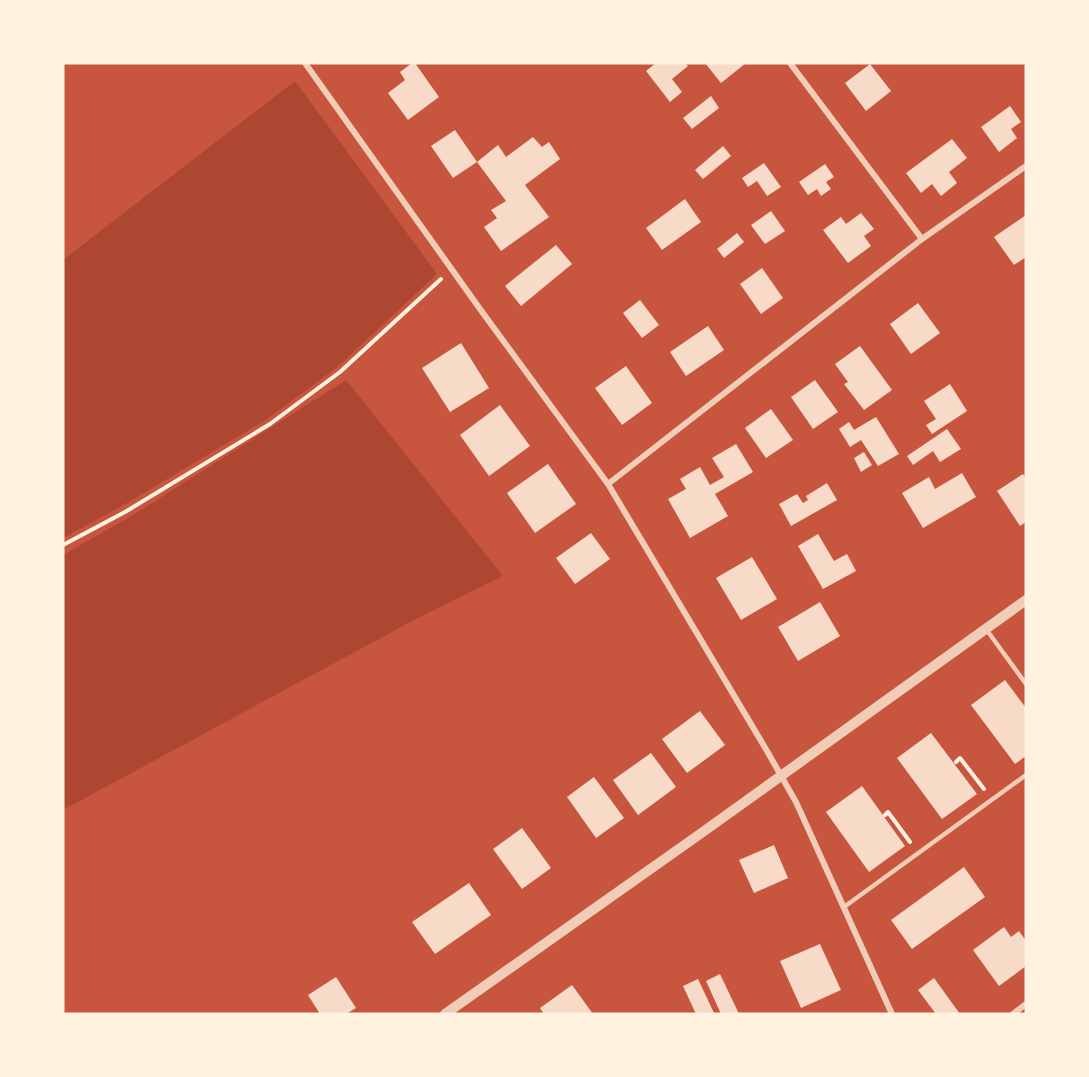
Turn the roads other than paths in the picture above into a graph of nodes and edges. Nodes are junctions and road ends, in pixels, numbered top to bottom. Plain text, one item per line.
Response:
1 (305, 63) edge
2 (790, 63) edge
3 (1026, 166) edge
4 (922, 239) junction
5 (608, 484) junction
6 (1026, 600) edge
7 (986, 629) junction
8 (1026, 684) edge
9 (1026, 775) edge
10 (781, 776) junction
11 (844, 907) junction
12 (1026, 1004) edge
13 (445, 1014) edge
14 (892, 1014) edge
15 (1013, 1014) edge

1 - 5 street
2 - 4 street
3 - 4 street
4 - 5 street
5 - 10 street
6 - 7 street
7 - 8 lane
7 - 10 street
9 - 11 lane
10 - 11 street
10 - 13 street
11 - 14 street
12 - 15 street

